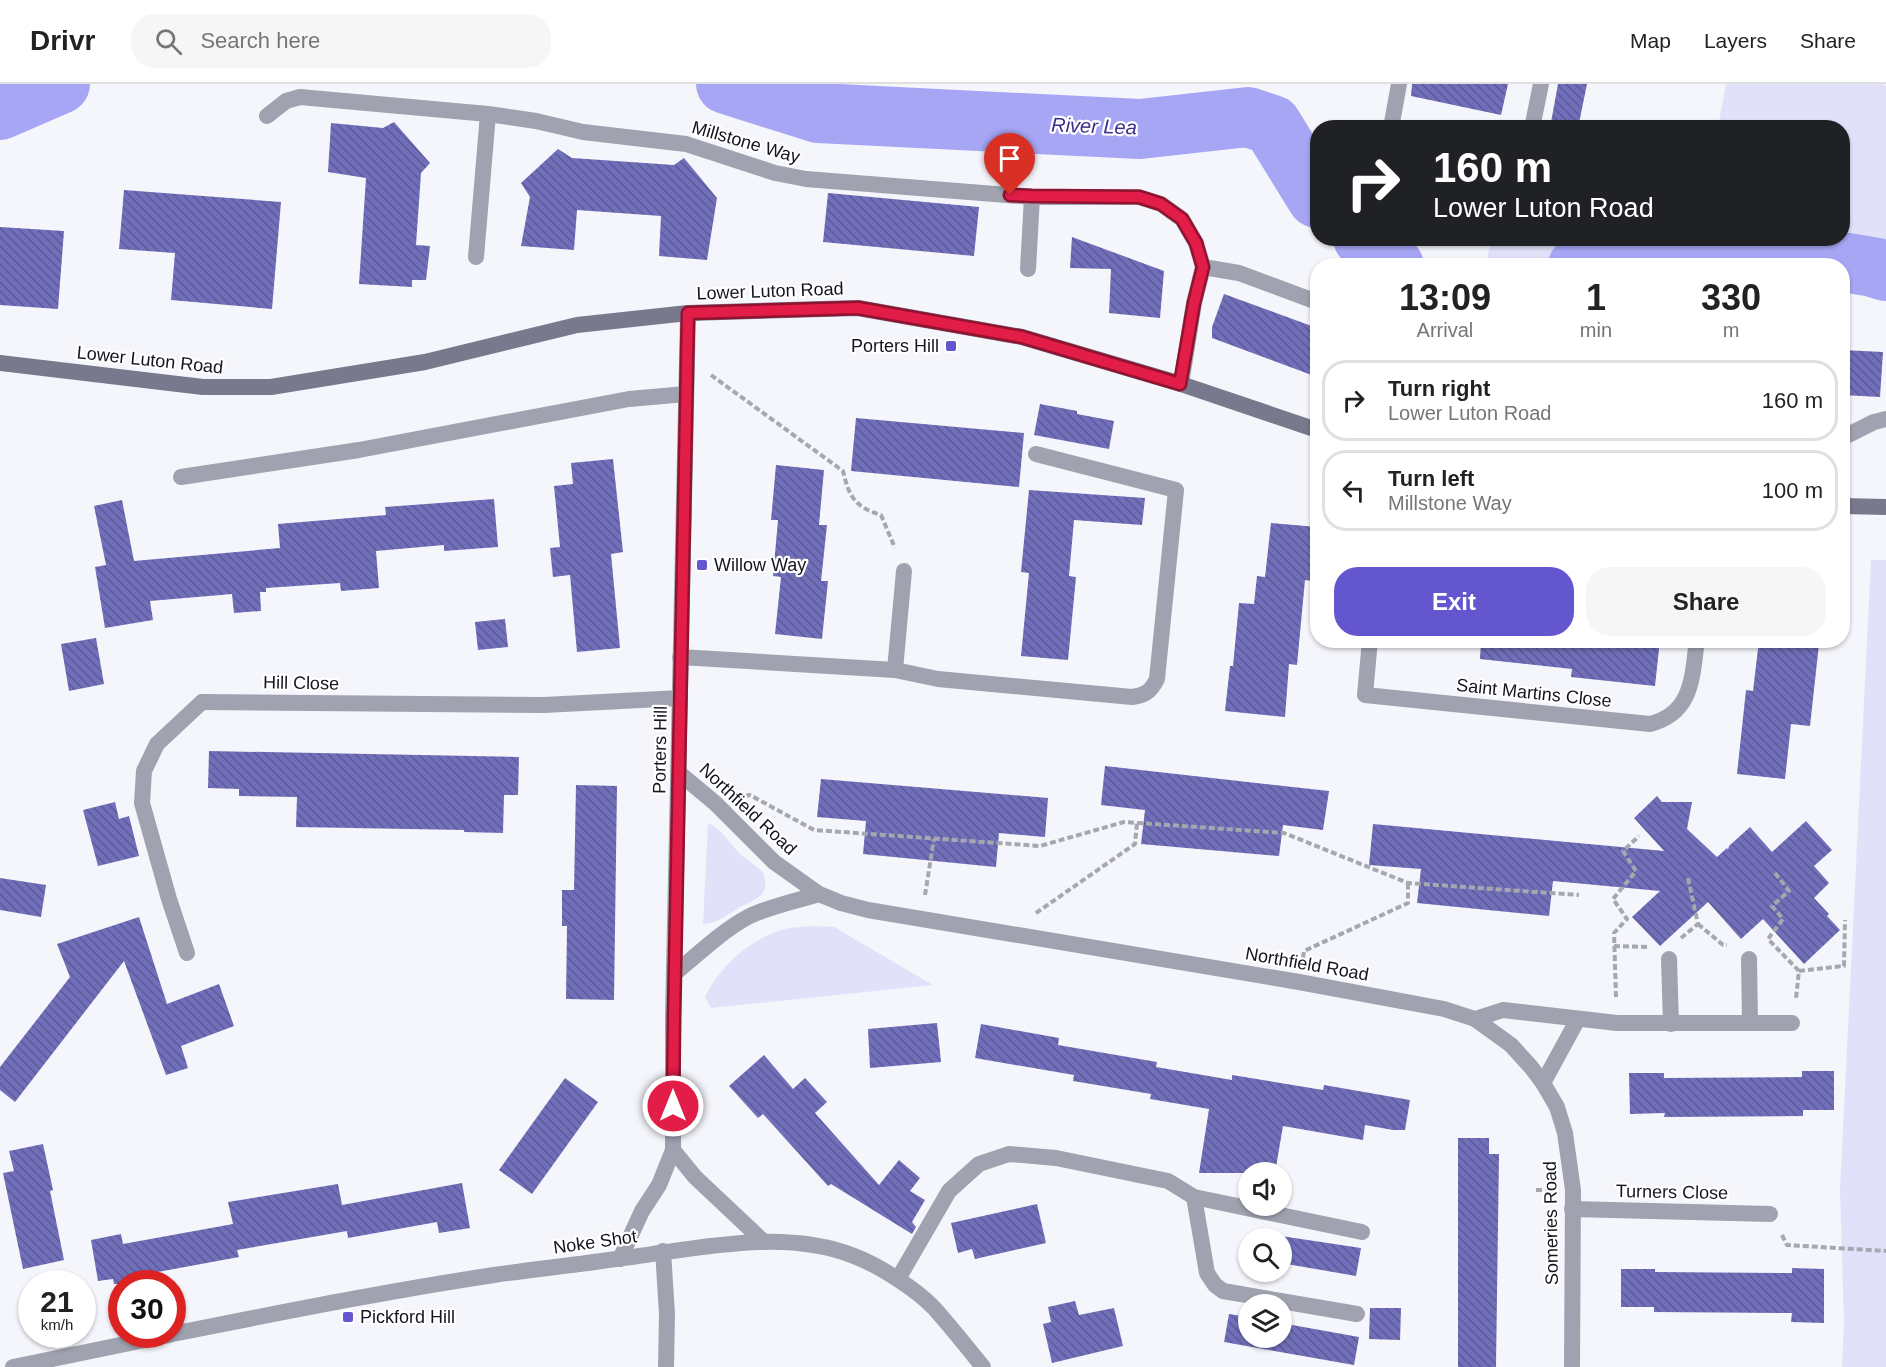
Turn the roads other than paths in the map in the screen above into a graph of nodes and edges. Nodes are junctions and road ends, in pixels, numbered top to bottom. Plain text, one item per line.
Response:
1 (1400, 84) edge
2 (1541, 84) edge
3 (488, 114) junction
4 (267, 116) dead end
5 (1393, 120) edge
6 (1534, 120) edge
7 (1032, 196) junction
8 (476, 257) dead end
9 (1203, 267) junction
10 (1028, 269) dead end
11 (1310, 299) edge
12 (688, 313) junction
13 (0, 365) edge
14 (1180, 384) junction
15 (686, 394) junction
16 (1886, 419) edge
17 (1310, 428) edge
18 (1850, 434) edge
19 (1036, 454) dead end
20 (181, 477) dead end
21 (1850, 506) edge
22 (1886, 507) edge
23 (904, 571) road end
24 (1369, 648) edge
25 (1695, 648) edge
26 (680, 657) junction
27 (895, 670) junction
28 (680, 698) junction
29 (680, 773) junction
30 (819, 894) junction
31 (188, 953) dead end
32 (1669, 959) dead end
33 (1749, 959) dead end
34 (674, 974) junction
35 (1475, 1018) junction
36 (1578, 1019) junction
37 (1750, 1022) junction
38 (1792, 1023) road end
39 (1671, 1024) junction
40 (1543, 1083) junction
41 (673, 1150) junction
42 (1194, 1197) junction
43 (1572, 1209) junction
44 (1770, 1214) road end
45 (1362, 1232) dead end
46 (764, 1242) junction
47 (663, 1251) junction
48 (620, 1259) junction
49 (898, 1279) junction
50 (1357, 1314) dead end
51 (186, 1332) edge
52 (108, 1348) edge
53 (13, 1367) edge
54 (666, 1367) edge
55 (983, 1367) edge
56 (1572, 1367) edge

1 - 5 street
2 - 6 street
3 - 4 street, Millstone Way
3 - 7 street, Millstone Way
3 - 8 street
7 - 9 street, Millstone Way
7 - 10 street
9 - 11 street
9 - 14 street
12 - 13 main road, Lower Luton Road
12 - 14 main road, Lower Luton Road
12 - 15 street, Porters Hill
14 - 17 main road, Lower Luton Road
15 - 20 street
15 - 26 street, Porters Hill
16 - 18 street
19 - 27 street
21 - 22 main road
23 - 27 street
24 - 25 street, Saint Martins Close
26 - 27 street
26 - 28 street, Porters Hill
28 - 29 street, Porters Hill
28 - 31 street, Hill Close
29 - 30 street, Northfield Road
29 - 34 street, Porters Hill
30 - 34 street
30 - 35 street, Northfield Road
32 - 39 street
33 - 37 street
34 - 41 street, Porters Hill
35 - 36 street
35 - 40 street, Someries Road
36 - 39 street
36 - 40 street
37 - 38 street
37 - 39 street
40 - 43 street, Someries Road
41 - 46 street
41 - 48 street, Porters Hill
42 - 45 street
42 - 49 street
42 - 50 street
43 - 44 street, Turners Close
43 - 56 street, Someries Road
46 - 47 street, Noke Shot
46 - 49 street, Noke Shot
47 - 48 street, Noke Shot
47 - 54 street
48 - 51 street, Noke Shot
49 - 55 street, Noke Shot
52 - 53 street, Noke Shot

